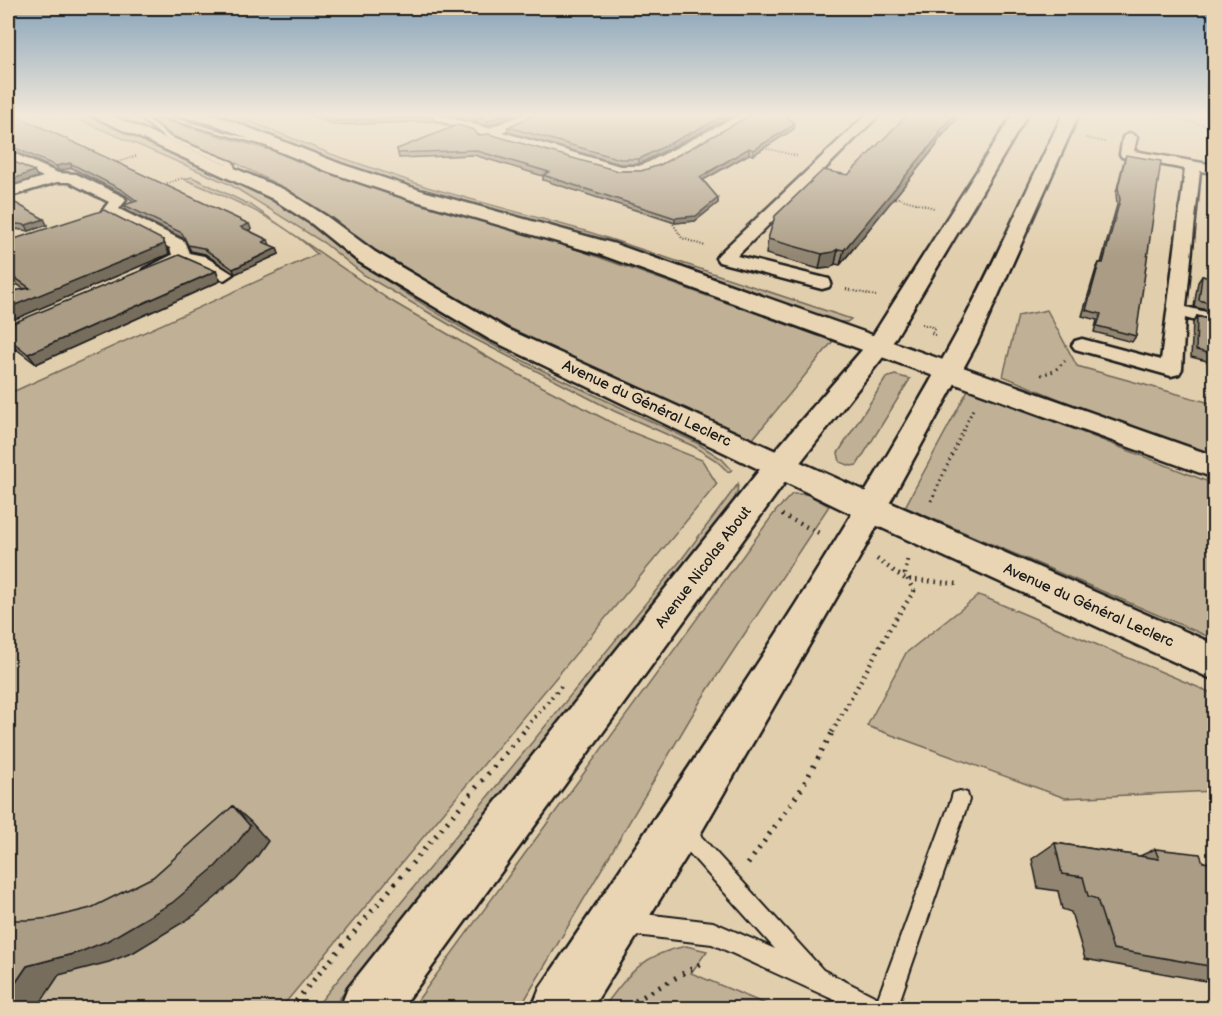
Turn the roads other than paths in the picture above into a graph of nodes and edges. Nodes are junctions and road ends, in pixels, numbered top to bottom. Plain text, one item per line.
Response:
1 (25, 161) edge
2 (207, 161) edge
3 (222, 161) edge
4 (321, 161) edge
5 (589, 161) edge
6 (661, 161) edge
7 (826, 161) edge
8 (991, 161) edge
9 (1049, 161) edge
10 (1167, 161) edge
11 (1193, 166) junction
12 (1215, 170) edge
13 (232, 172) junction
14 (64, 178) junction
15 (8, 193) edge
16 (182, 257) junction
17 (225, 274) edge
18 (137, 278) edge
19 (822, 283) dead end
20 (1176, 310) junction
21 (1215, 320) edge
22 (1082, 345) road end
23 (878, 347) junction
24 (948, 372) junction
25 (780, 466) junction
26 (1215, 467) edge
27 (870, 508) junction
28 (1215, 662) edge
29 (960, 800) dead end
30 (678, 826) junction
31 (616, 922) junction
32 (816, 978) junction
33 (368, 1008) edge
34 (560, 1008) edge
35 (875, 1008) edge
36 (886, 1008) edge

1 - 14 street
2 - 13 main road, Avenue du Général Leclerc
3 - 13 lane
4 - 23 main road
5 - 6 street
7 - 19 street
8 - 23 main road, Avenue Nicolas About
9 - 24 main road
10 - 11 street
11 - 12 street
11 - 20 street
13 - 25 main road, Avenue du Général Leclerc
14 - 15 street
14 - 16 street
16 - 17 street
16 - 18 street
20 - 21 street
20 - 22 street
23 - 24 main road
23 - 25 main road, Avenue Nicolas About
24 - 26 main road
24 - 27 main road
25 - 27 main road, Avenue du Général Leclerc
25 - 33 main road, Avenue Nicolas About
27 - 28 main road, Avenue du Général Leclerc
27 - 30 main road
29 - 36 lane
30 - 31 main road
30 - 32 lane
31 - 32 lane
31 - 34 main road
32 - 35 lane

